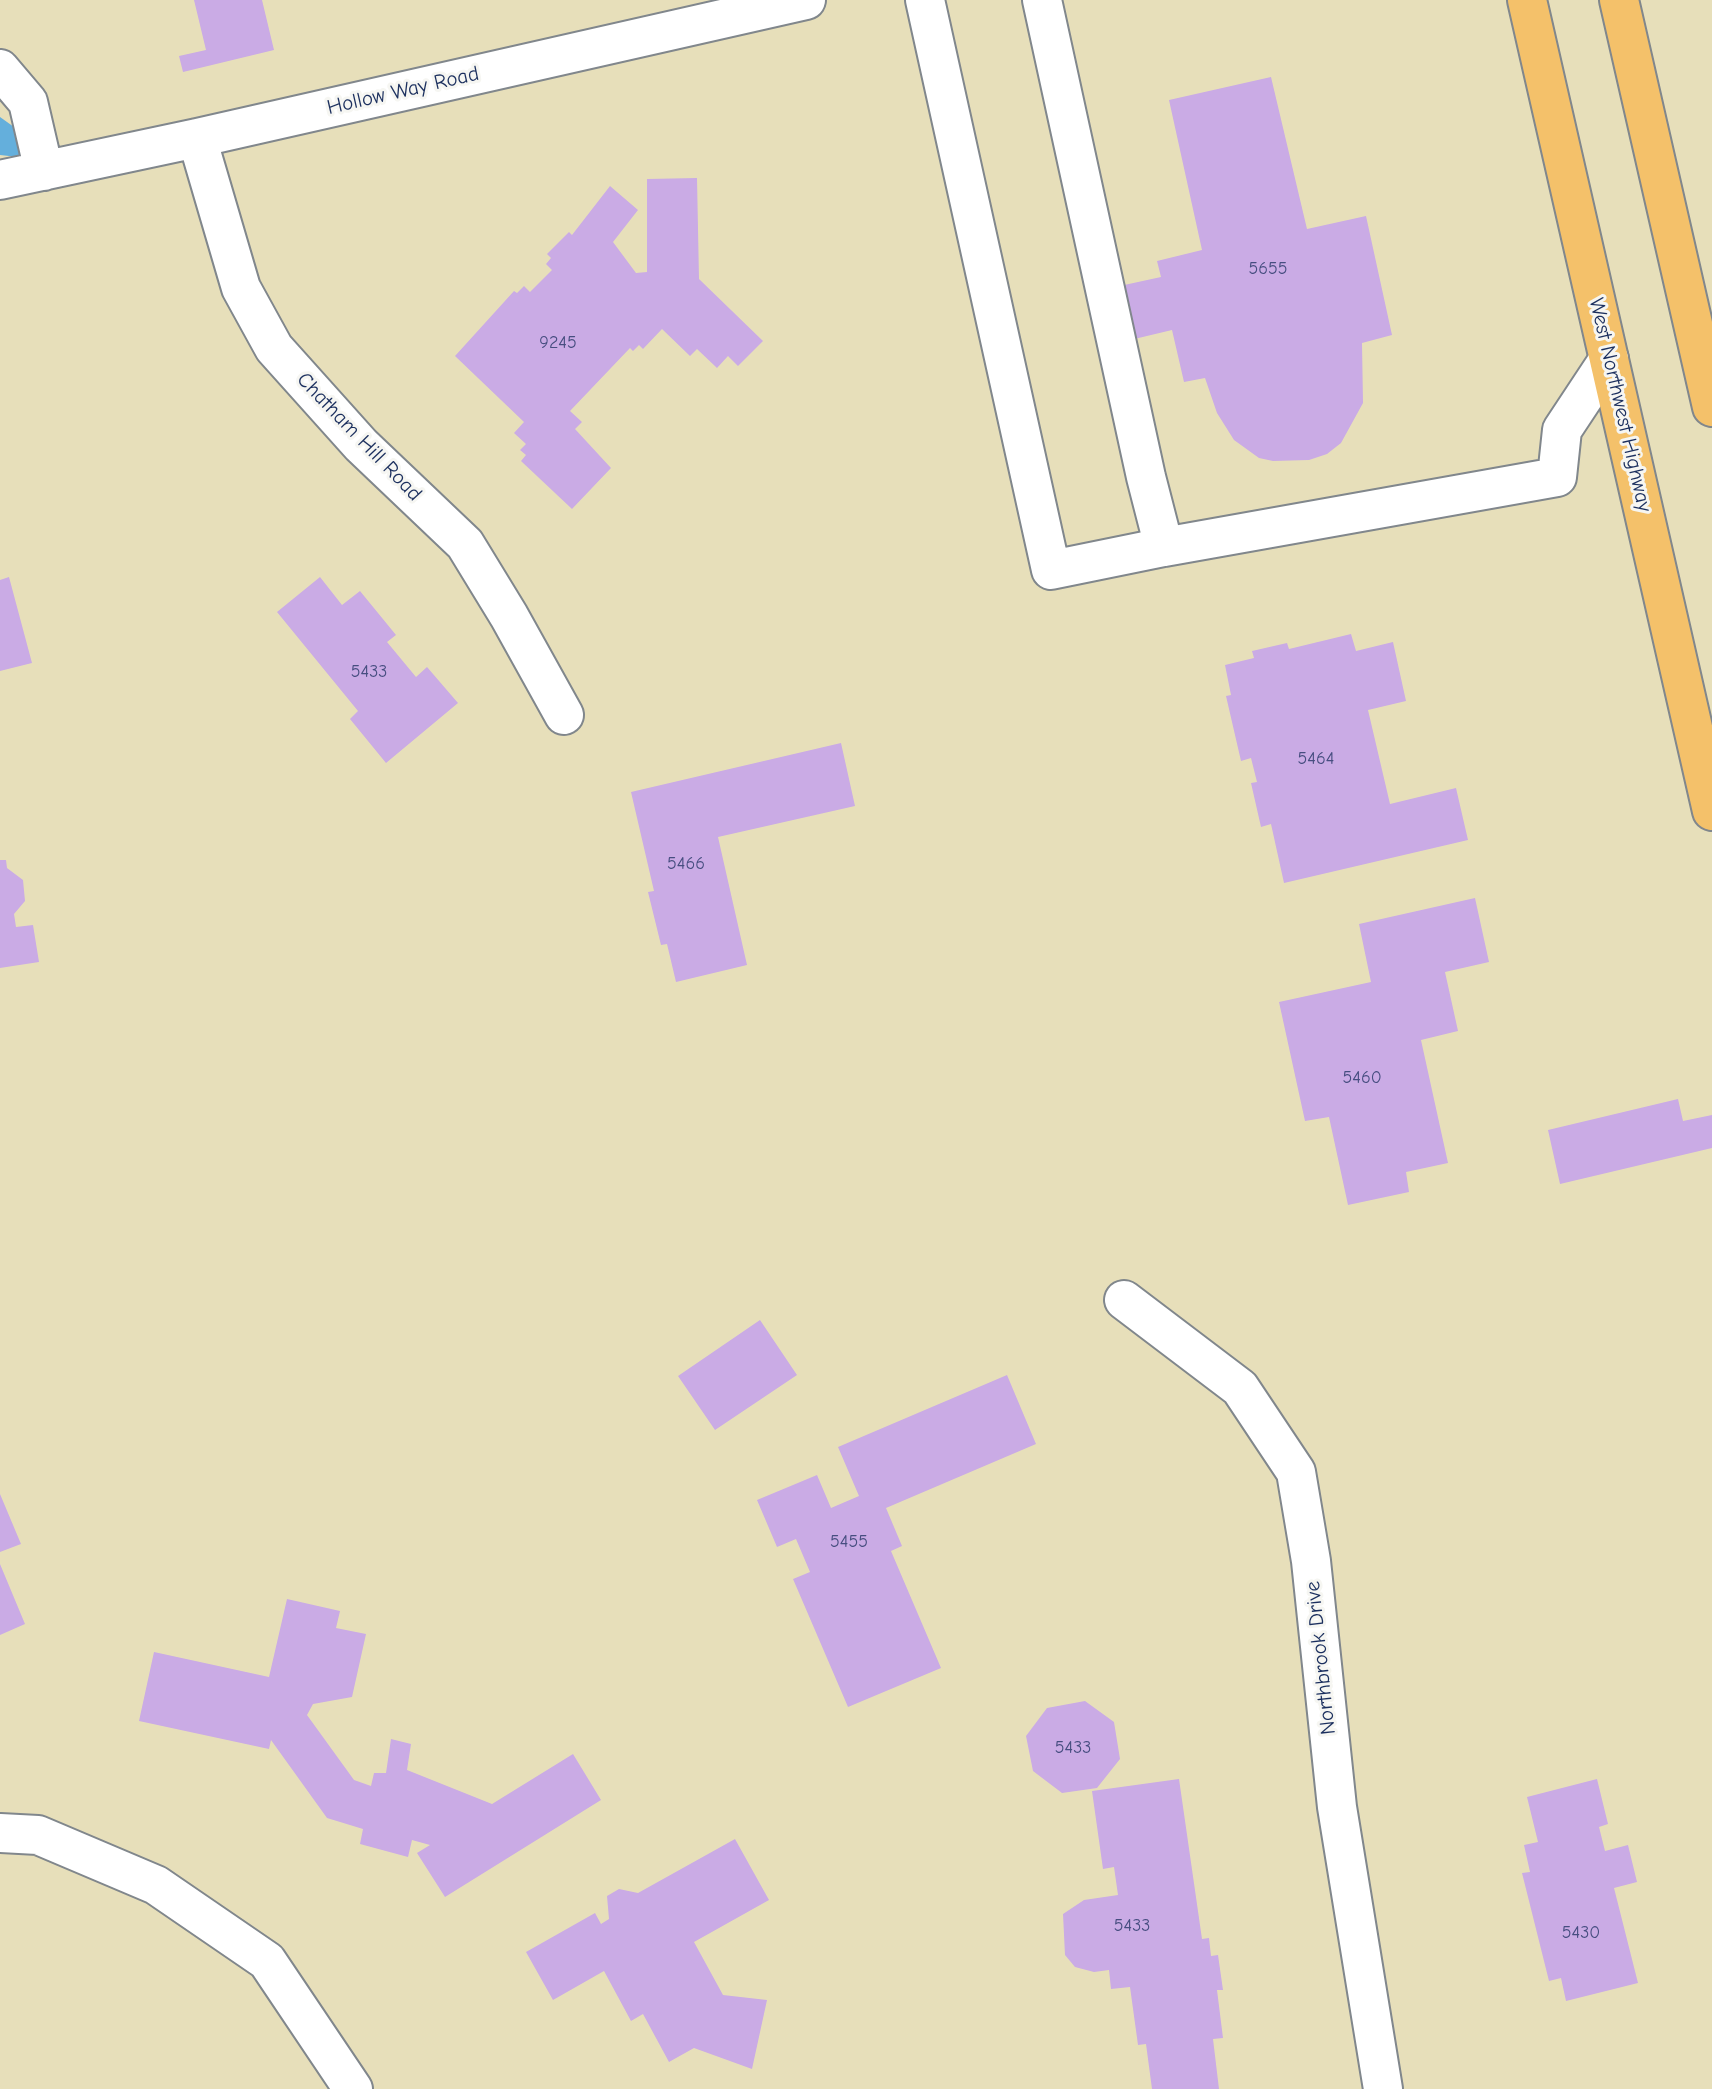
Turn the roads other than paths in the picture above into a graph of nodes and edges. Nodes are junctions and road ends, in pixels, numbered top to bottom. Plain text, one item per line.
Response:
1 (806, 0) edge
2 (925, 0) edge
3 (1042, 0) edge
4 (1527, 0) edge
5 (1619, 0) edge
6 (0, 69) edge
7 (197, 138) junction
8 (44, 171) junction
9 (0, 180) edge
10 (1609, 359) junction
11 (1712, 407) edge
12 (1164, 547) junction
13 (564, 715) dead end
14 (1712, 811) edge
15 (1124, 1300) dead end
16 (0, 1833) edge
17 (353, 2089) edge
18 (1382, 2089) edge

1 - 7 street, Hollow Way Road
2 - 12 street
3 - 12 street
4 - 10 main road, West Northwest Highway
5 - 11 main road
6 - 8 street
7 - 8 street, Hollow Way Road
7 - 13 street, Chatham Hill Road
8 - 9 street, Hollow Way Road
10 - 12 street
10 - 14 main road, West Northwest Highway
15 - 18 street, Northbrook Drive
16 - 17 street

